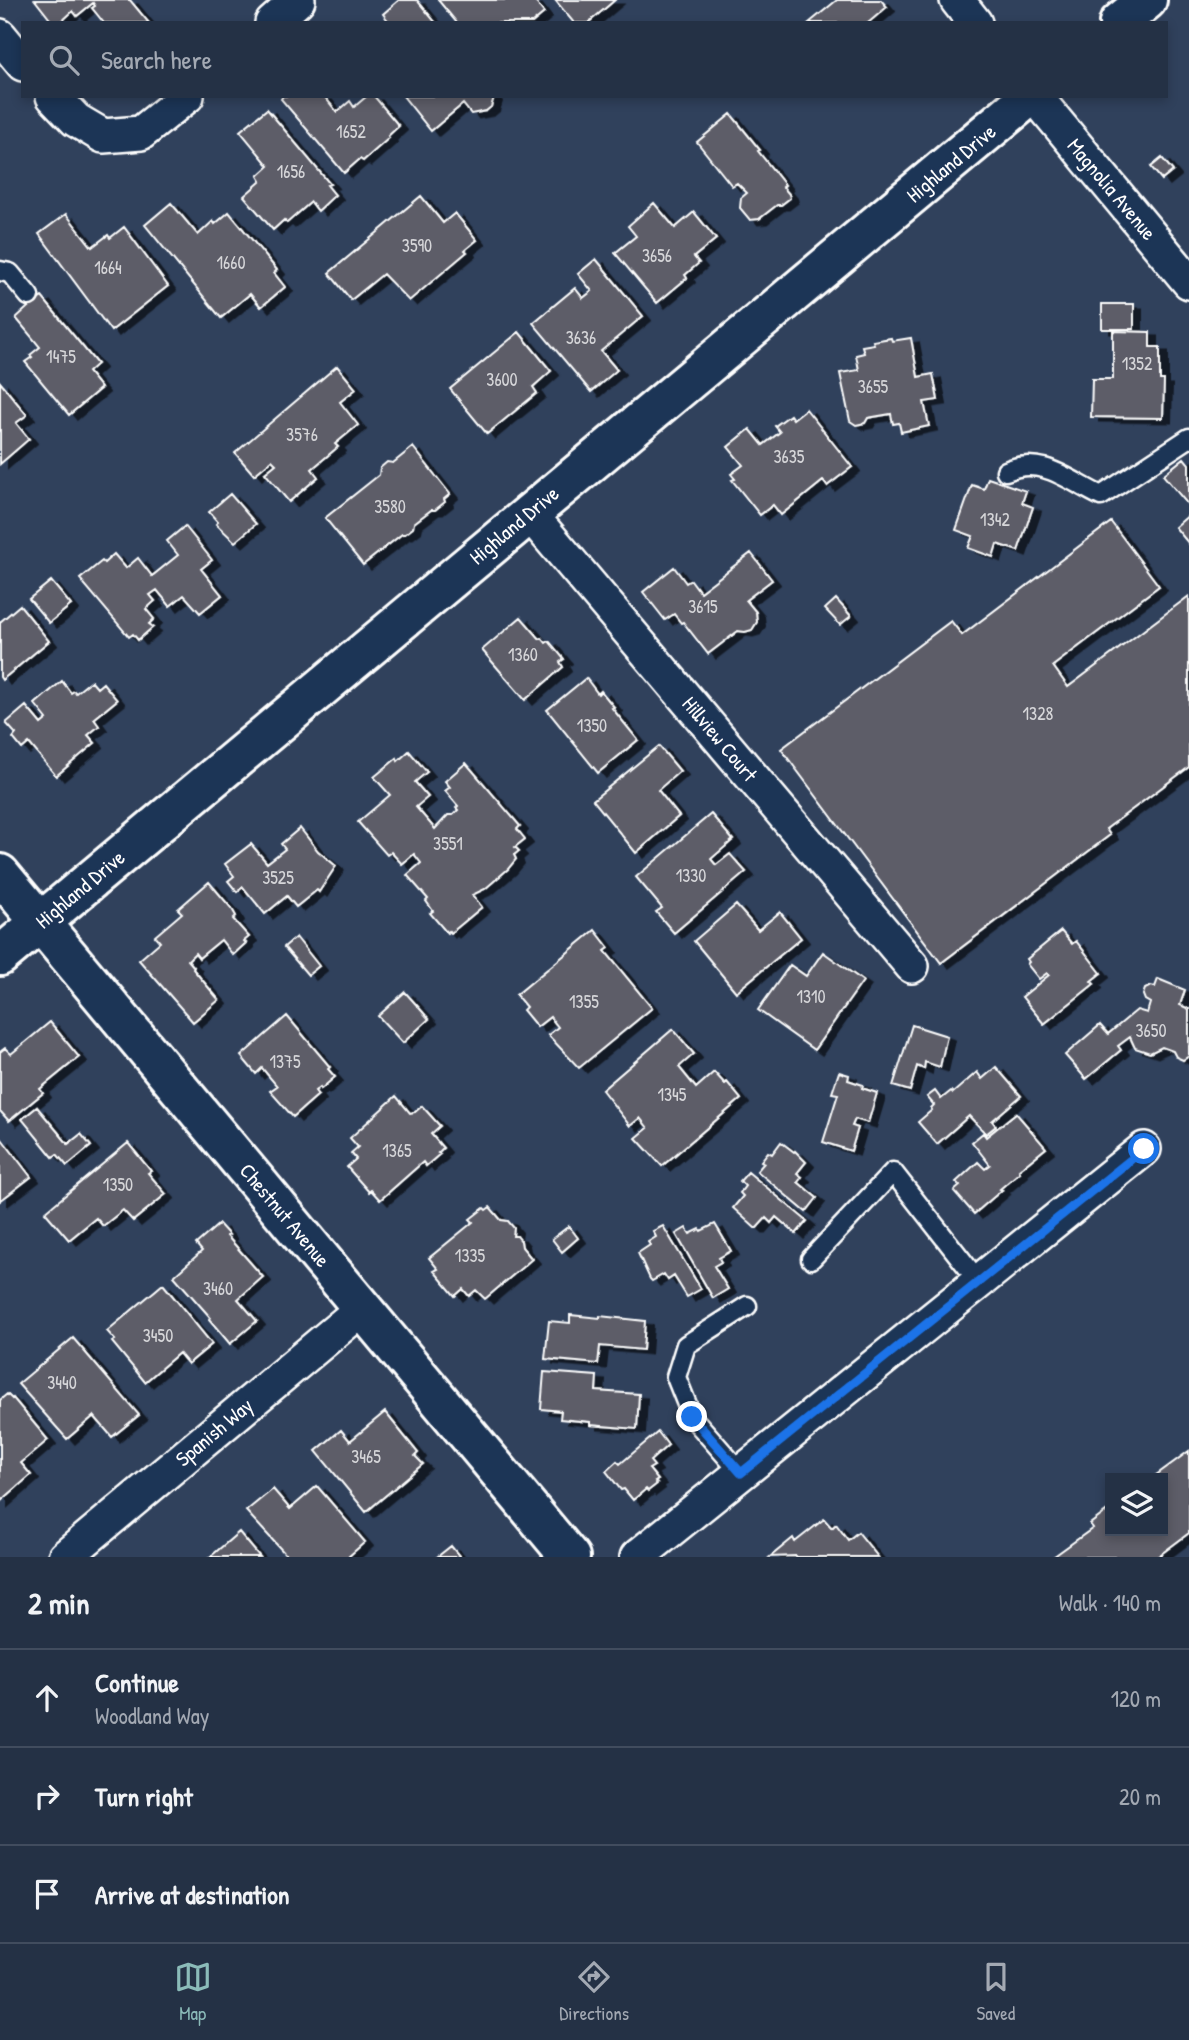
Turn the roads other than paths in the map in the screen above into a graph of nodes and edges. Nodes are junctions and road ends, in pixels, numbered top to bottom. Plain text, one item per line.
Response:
1 (298, 0) edge
2 (957, 0) edge
3 (1147, 0) edge
4 (274, 21) edge
5 (973, 21) edge
6 (1121, 21) edge
7 (0, 36) edge
8 (21, 62) edge
9 (55, 98) edge
10 (185, 98) edge
11 (1031, 98) edge
12 (1035, 98) edge
13 (0, 271) edge
14 (1189, 282) edge
15 (29, 296) dead end
16 (1189, 438) edge
17 (1006, 471) dead end
18 (529, 513) junction
19 (0, 874) edge
20 (40, 922) junction
21 (0, 956) edge
22 (912, 966) dead end
23 (1144, 1149) dead end
24 (811, 1259) dead end
25 (979, 1282) junction
26 (747, 1306) dead end
27 (363, 1308) junction
28 (741, 1473) junction
29 (65, 1557) edge
30 (570, 1557) edge
31 (637, 1557) edge

1 - 4 street
2 - 5 street
3 - 6 street
7 - 8 street
9 - 10 street
11 - 18 street, Highland Drive
12 - 14 street, Magnolia Avenue
13 - 15 lane
16 - 17 lane
18 - 20 street, Highland Drive
18 - 22 street, Hillview Court
19 - 20 street, Chestnut Avenue
20 - 21 street, Highland Drive
20 - 27 street, Chestnut Avenue
23 - 25 street
24 - 25 lane
25 - 28 street
26 - 28 lane
27 - 29 street, Spanish Way
27 - 30 street, Chestnut Avenue
28 - 31 street

